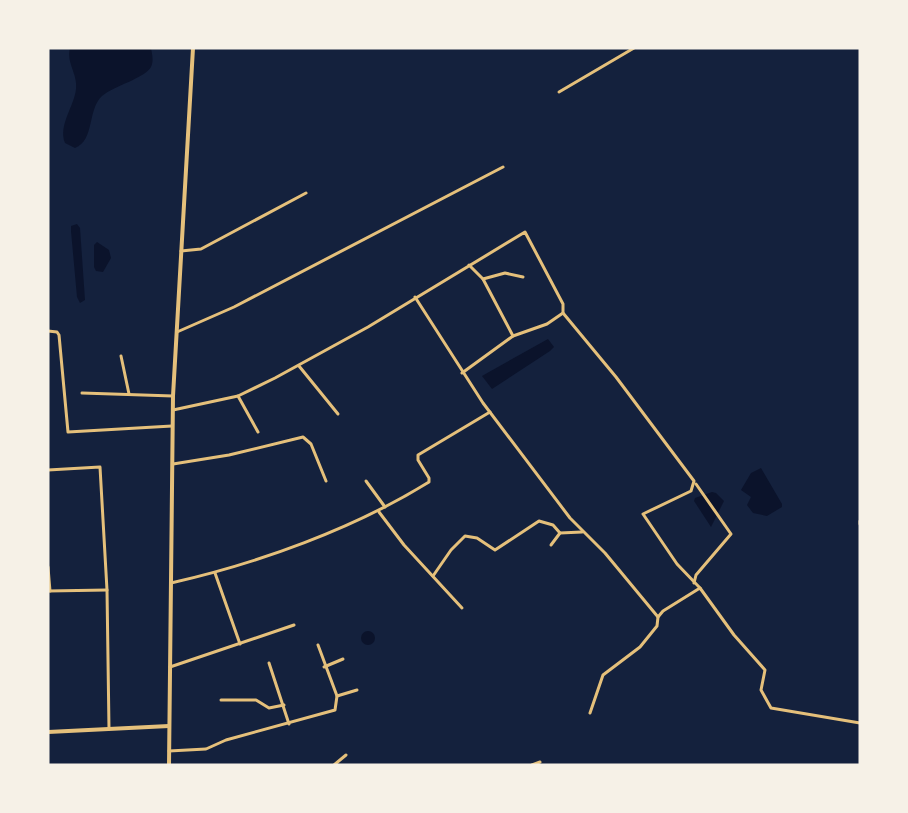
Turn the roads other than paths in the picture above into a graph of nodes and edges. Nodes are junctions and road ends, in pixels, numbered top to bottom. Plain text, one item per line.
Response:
1 (193, 48) edge
2 (634, 48) edge
3 (559, 92) dead end
4 (503, 168) dead end
5 (306, 193) dead end
6 (181, 251) junction
7 (469, 265) junction
8 (523, 277) dead end
9 (483, 279) junction
10 (415, 297) junction
11 (563, 313) junction
12 (48, 331) edge
13 (177, 332) junction
14 (513, 336) junction
15 (121, 356) dead end
16 (299, 366) junction
17 (462, 373) junction
18 (82, 393) dead end
19 (129, 394) junction
20 (173, 396) junction
21 (238, 396) junction
22 (173, 410) junction
23 (490, 412) junction
24 (338, 414) dead end
25 (172, 426) junction
26 (258, 432) dead end
27 (171, 464) junction
28 (48, 470) edge
29 (326, 481) dead end
30 (366, 481) dead end
31 (694, 481) junction
32 (386, 507) junction
33 (379, 511) junction
34 (582, 532) junction
35 (560, 533) junction
36 (551, 545) dead end
37 (48, 567) edge
38 (215, 573) junction
39 (433, 576) junction
40 (171, 583) junction
41 (694, 583) junction
42 (700, 588) junction
43 (107, 590) junction
44 (49, 591) edge
45 (462, 608) dead end
46 (658, 617) junction
47 (294, 625) dead end
48 (240, 644) junction
49 (318, 645) dead end
50 (343, 659) dead end
51 (269, 663) dead end
52 (324, 667) junction
53 (170, 668) junction
54 (357, 690) dead end
55 (337, 696) junction
56 (221, 700) dead end
57 (284, 705) junction
58 (590, 713) dead end
59 (860, 723) edge
60 (289, 724) junction
61 (169, 726) junction
62 (109, 729) junction
63 (48, 732) edge
64 (169, 752) junction
65 (346, 755) dead end
66 (540, 762) dead end
67 (169, 765) edge
68 (334, 765) edge
69 (532, 765) edge

1 - 6 street
2 - 3 street
4 - 13 street
5 - 6 street
6 - 13 street
7 - 9 street
7 - 10 street
7 - 11 street
8 - 9 street
9 - 14 street
10 - 16 street
10 - 17 street
11 - 14 street
11 - 31 street
12 - 25 street
13 - 20 street
14 - 17 street
15 - 19 street
16 - 21 street
16 - 24 street
17 - 23 street
18 - 19 street
19 - 20 street
20 - 22 street
21 - 22 street
21 - 26 street
22 - 25 street
23 - 32 street
23 - 34 street
25 - 27 street
27 - 29 street
27 - 40 street
28 - 43 street
30 - 32 street
31 - 41 street
31 - 41 street
32 - 33 street
33 - 38 street
33 - 39 street
34 - 35 street
34 - 46 street
35 - 36 street
35 - 39 street
37 - 44 street
38 - 40 street
38 - 48 street
39 - 45 street
40 - 53 street
41 - 42 street
42 - 46 street
42 - 59 street
43 - 44 street
43 - 62 street
46 - 58 street
47 - 48 street
48 - 53 street
49 - 52 street
50 - 52 street
51 - 57 street
52 - 55 street
53 - 61 street
54 - 55 street
55 - 60 street
56 - 57 street
57 - 60 street
60 - 64 street
61 - 62 street
61 - 64 street
62 - 63 street
64 - 67 street
65 - 68 street
66 - 69 street

